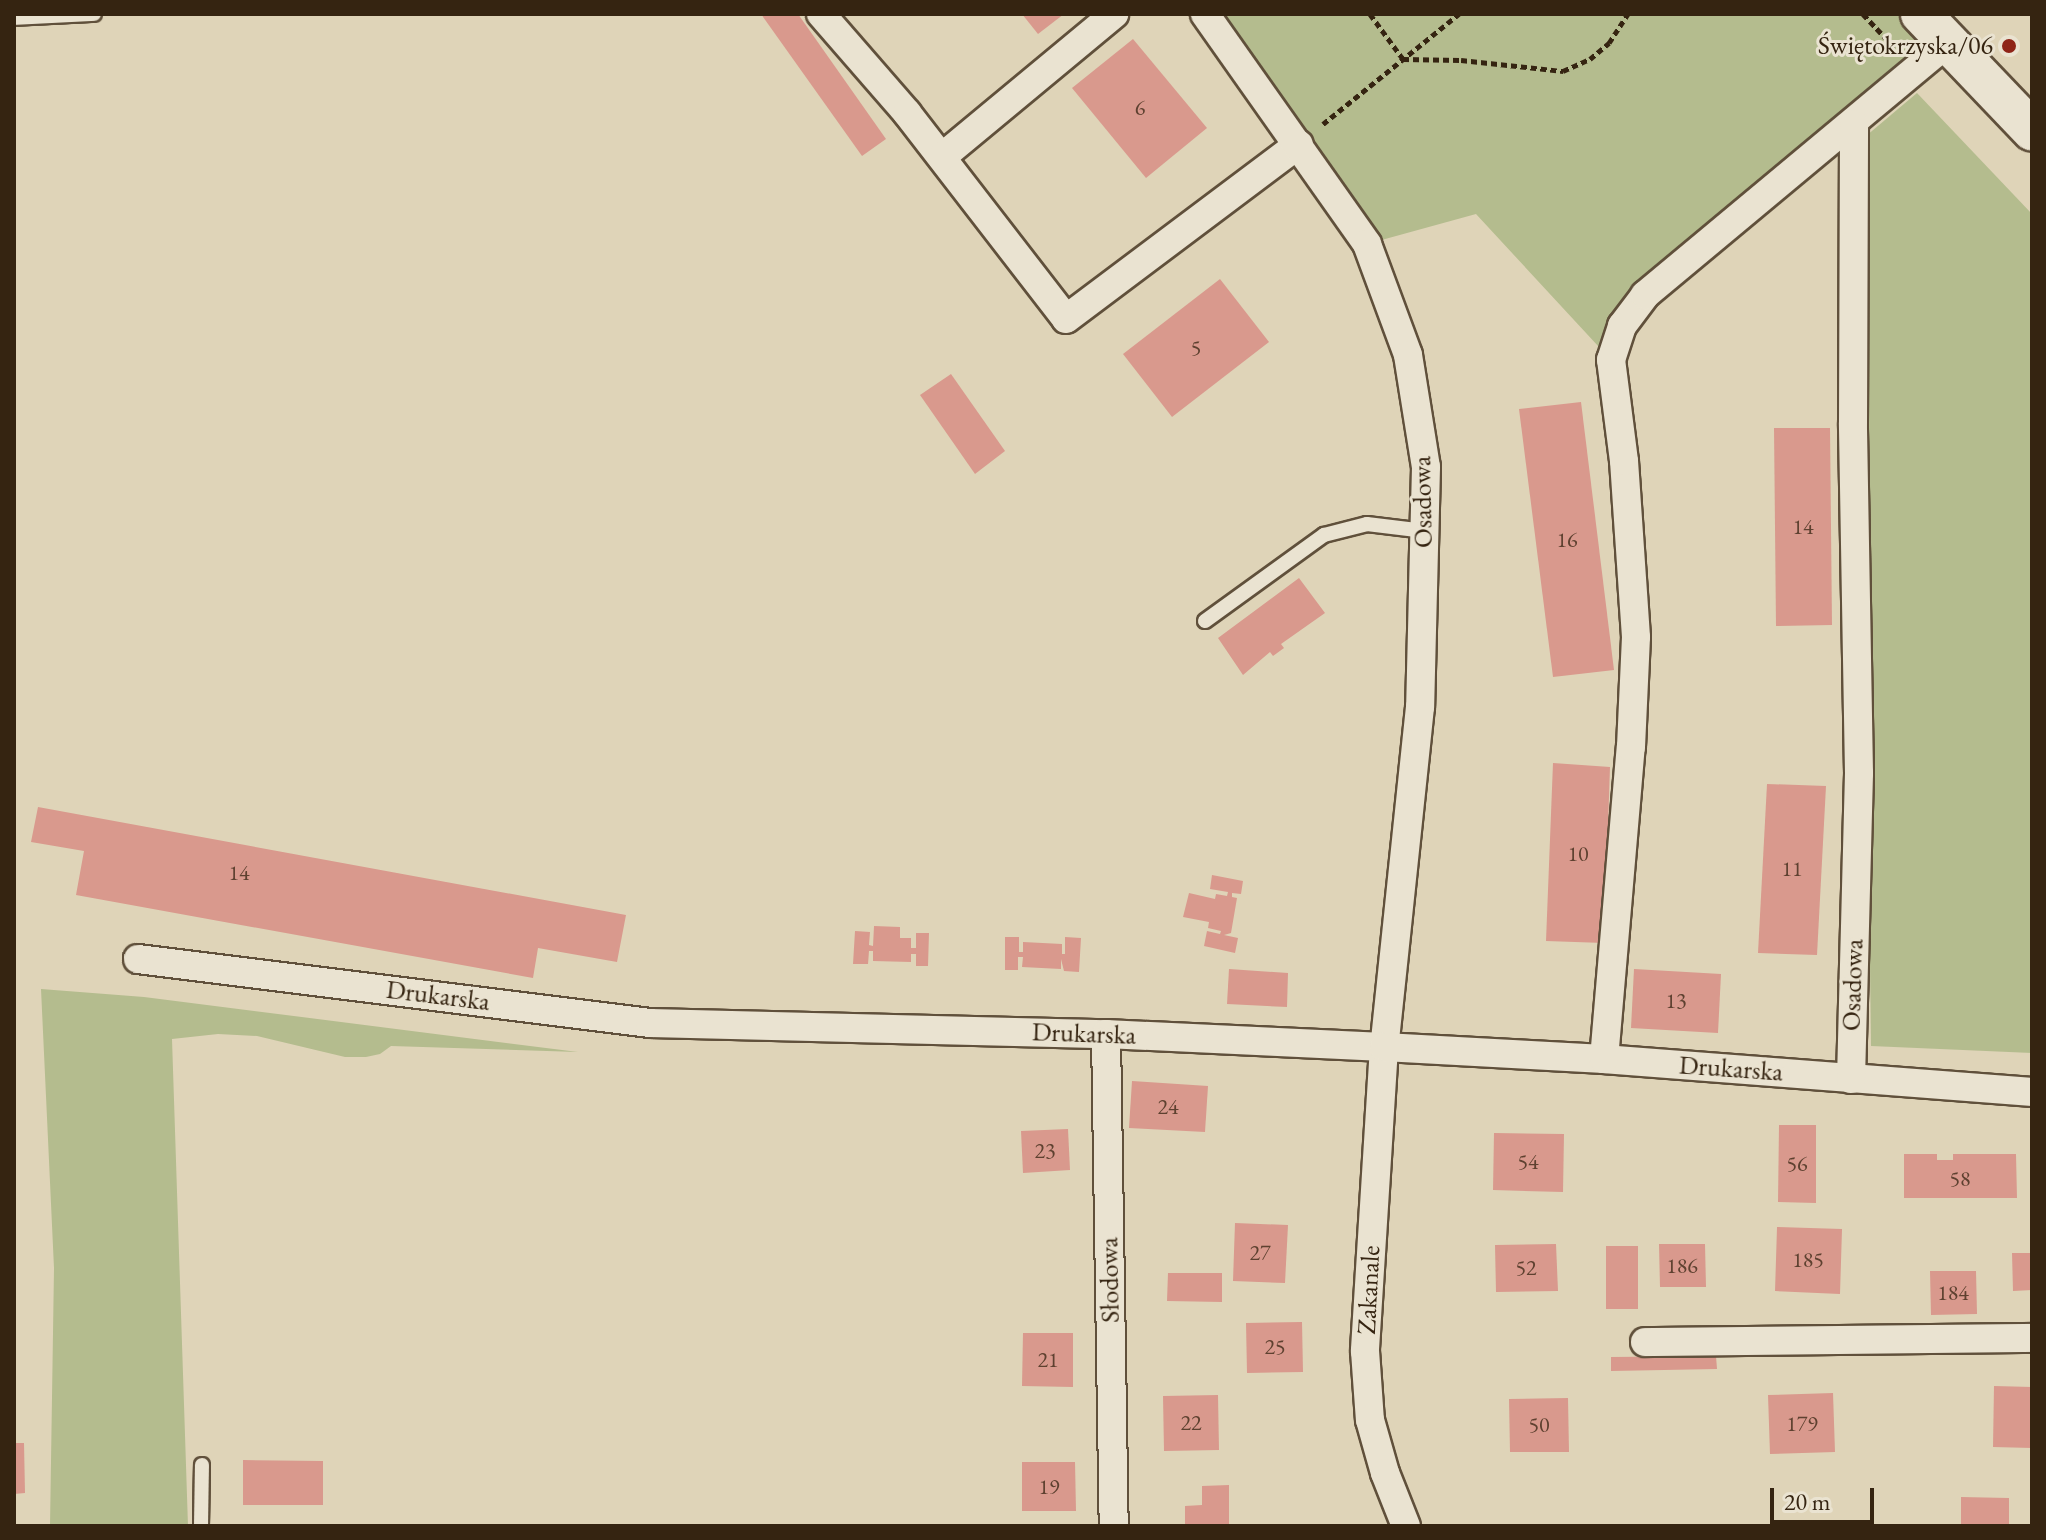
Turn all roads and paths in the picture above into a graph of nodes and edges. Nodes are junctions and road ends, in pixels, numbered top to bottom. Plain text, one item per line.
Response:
1 (94, 14) edge
2 (821, 14) edge
3 (1114, 14) edge
4 (1205, 14) edge
5 (1370, 14) edge
6 (1459, 14) edge
7 (1628, 14) edge
8 (1863, 14) edge
9 (1921, 14) edge
10 (14, 18) edge
11 (1949, 42) junction
12 (1403, 59) junction
13 (1916, 70) junction
14 (1854, 124) junction
15 (2032, 130) edge
16 (1299, 144) junction
17 (942, 157) junction
18 (1425, 531) junction
19 (1205, 621) dead end
20 (138, 959) dead end
21 (1106, 1034) junction
22 (1384, 1047) junction
23 (1604, 1059) junction
24 (1851, 1079) junction
25 (2032, 1092) edge
26 (2032, 1338) edge
27 (1645, 1342) dead end
28 (202, 1465) dead end
29 (201, 1526) edge
30 (1114, 1526) edge
31 (1406, 1526) edge

1 - 10 lane
2 - 17 street
3 - 17 street
4 - 16 street, Osadowa
5 - 12 path
6 - 12 path
7 - 12 path
8 - 13 path
9 - 11 street
11 - 13 street
11 - 15 street
12 - 16 path
13 - 14 street
14 - 23 street
14 - 24 street, Osadowa
16 - 17 street
16 - 18 street, Osadowa
18 - 19 lane
18 - 22 street, Osadowa
20 - 21 street, Drukarska
21 - 22 street, Drukarska
21 - 30 street, Słodowa
22 - 23 street, Drukarska
22 - 31 street, Zakanale
23 - 24 street, Drukarska
24 - 25 street, Drukarska
26 - 27 street
28 - 29 lane

